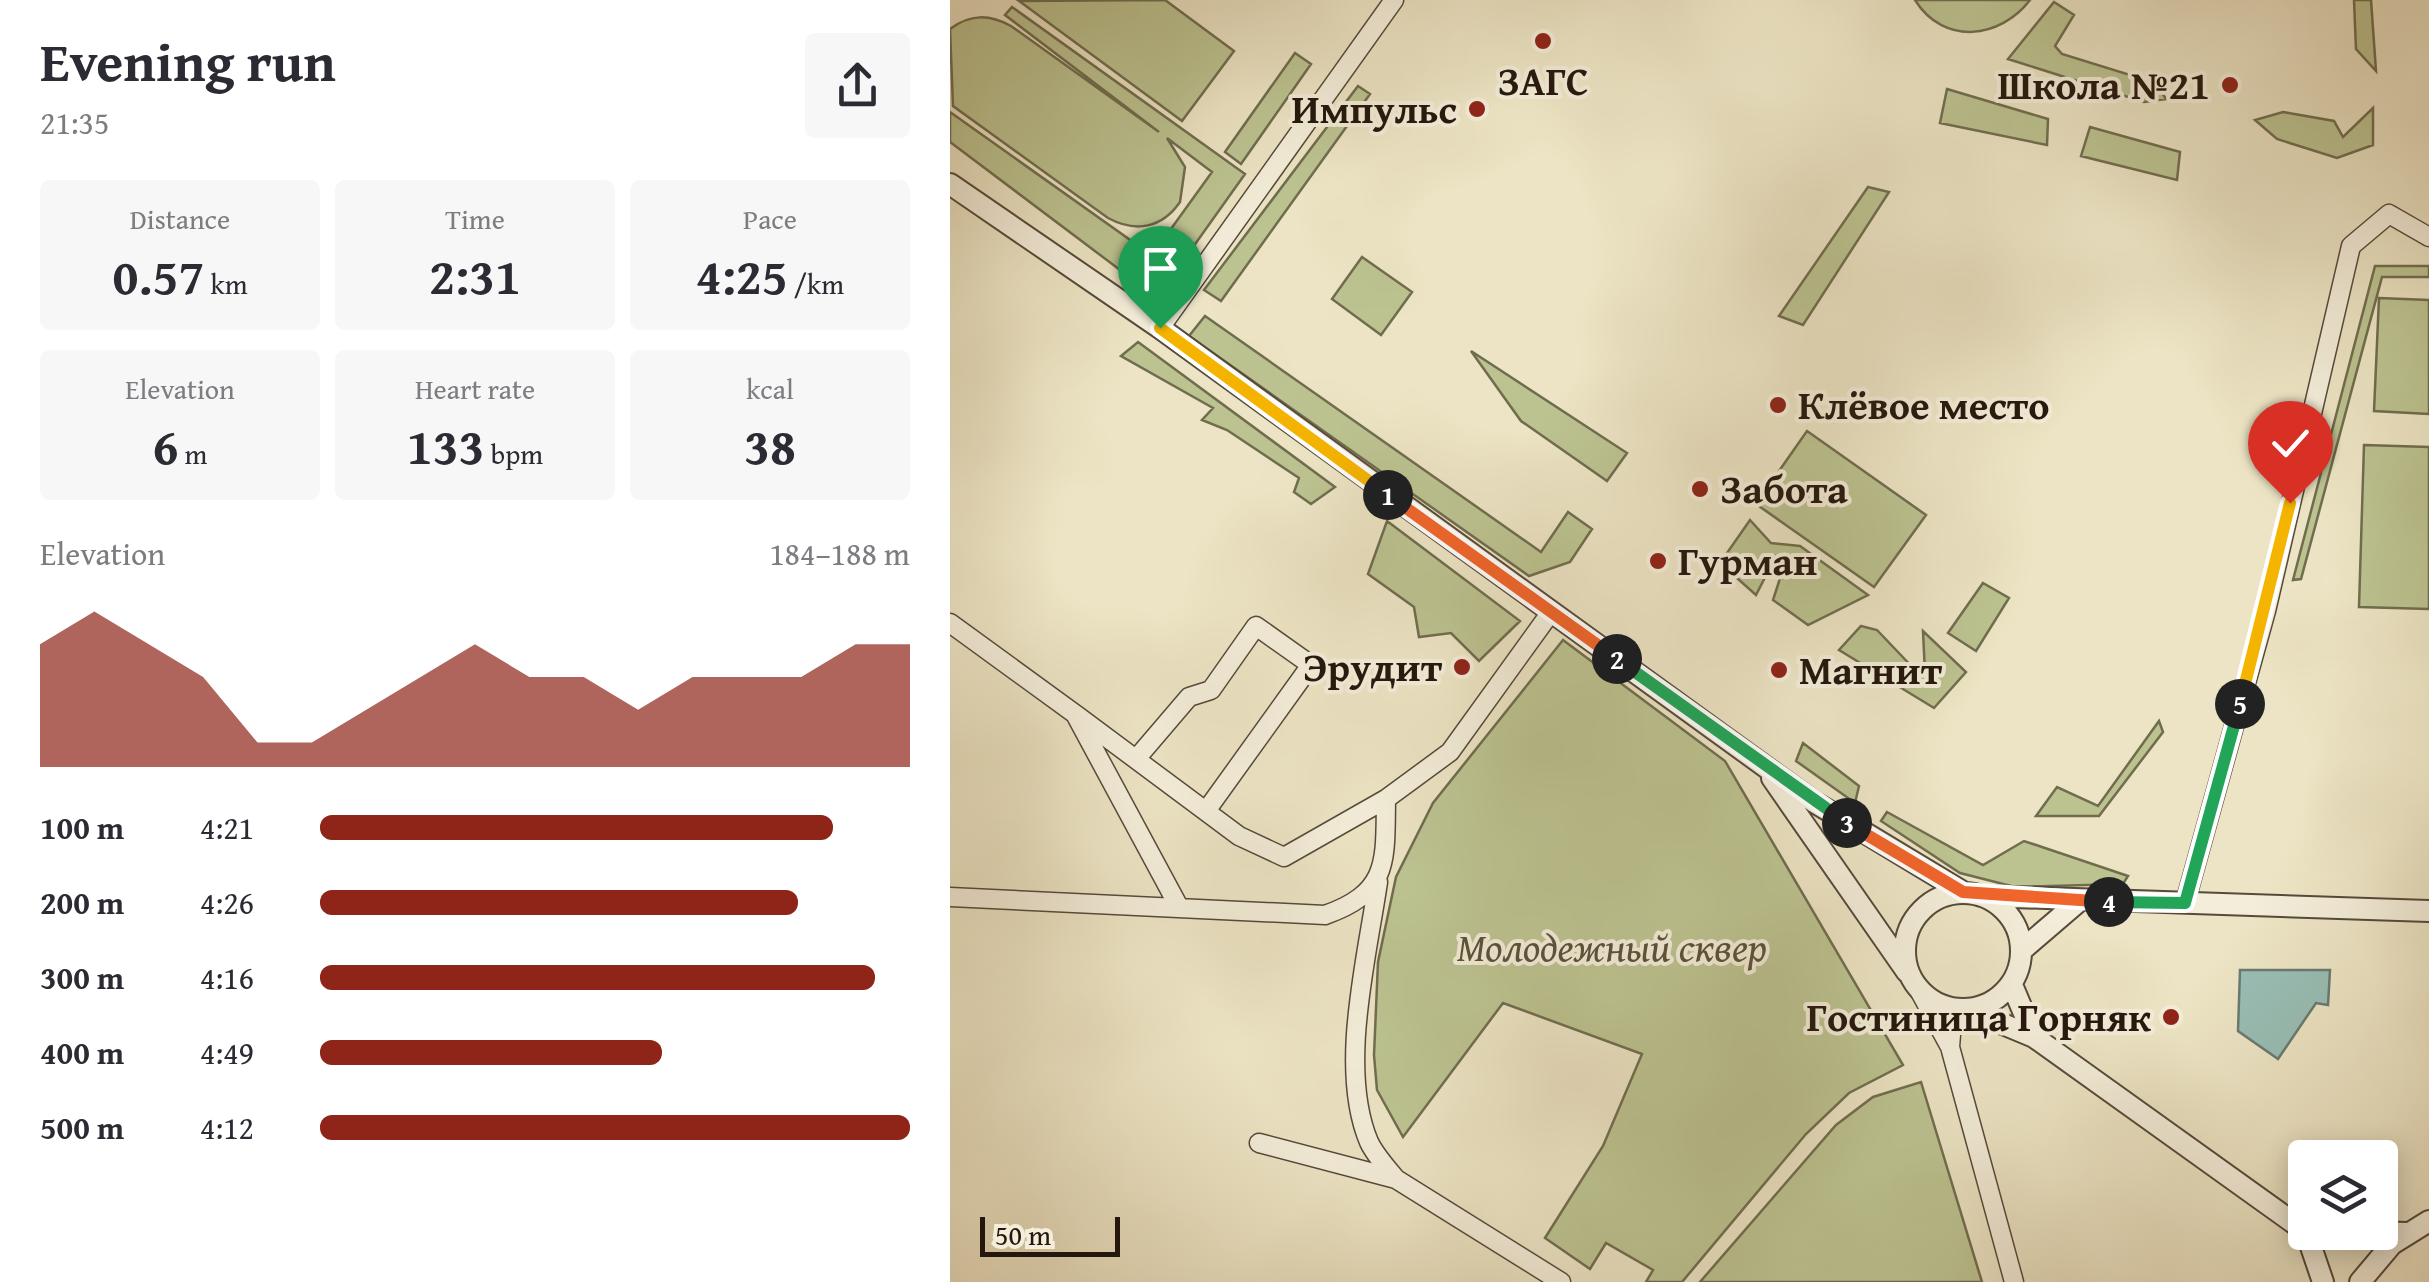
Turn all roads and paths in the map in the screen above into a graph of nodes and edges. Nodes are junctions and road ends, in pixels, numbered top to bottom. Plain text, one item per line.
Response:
1 (1394, 0) edge
2 (950, 184) edge
3 (2429, 237) edge
4 (1160, 328) junction
5 (1551, 612) junction
6 (950, 623) edge
7 (1075, 714) junction
8 (1136, 759) junction
9 (1762, 764) junction
10 (1386, 799) junction
11 (1206, 811) junction
12 (1378, 877) junction
13 (1973, 894) junction
14 (950, 897) edge
15 (2078, 902) junction
16 (2185, 903) junction
17 (1179, 907) junction
18 (2429, 911) edge
19 (2022, 950) junction
20 (1915, 984) junction
21 (2012, 985) junction
22 (1961, 1010) junction
23 (2034, 1036) junction
24 (1950, 1047) junction
25 (1259, 1143) dead end
26 (1396, 1180) junction
27 (2288, 1220) edge
28 (2429, 1221) edge
29 (2398, 1233) edge
30 (2408, 1233) junction
31 (2312, 1250) edge
32 (1561, 1282) edge
33 (2014, 1282) edge
34 (2324, 1282) edge
35 (2360, 1282) edge

1 - 4 street
2 - 4 street
3 - 16 street
4 - 5 street
5 - 9 street
5 - 10 street
6 - 7 street
7 - 8 street
7 - 17 street
8 - 11 street
8 - 11 street
9 - 13 street
9 - 20 street
10 - 11 street
10 - 12 street
12 - 17 street
12 - 26 street
13 - 15 street
13 - 19 street
13 - 20 street
14 - 17 street
15 - 16 street
15 - 19 street
16 - 18 street
19 - 21 street
20 - 22 street
20 - 24 street
21 - 22 street
21 - 23 street
22 - 23 street
22 - 24 street
23 - 27 street
24 - 33 street
25 - 26 street
26 - 32 street
28 - 30 street
29 - 30 street
30 - 35 street
31 - 34 street

